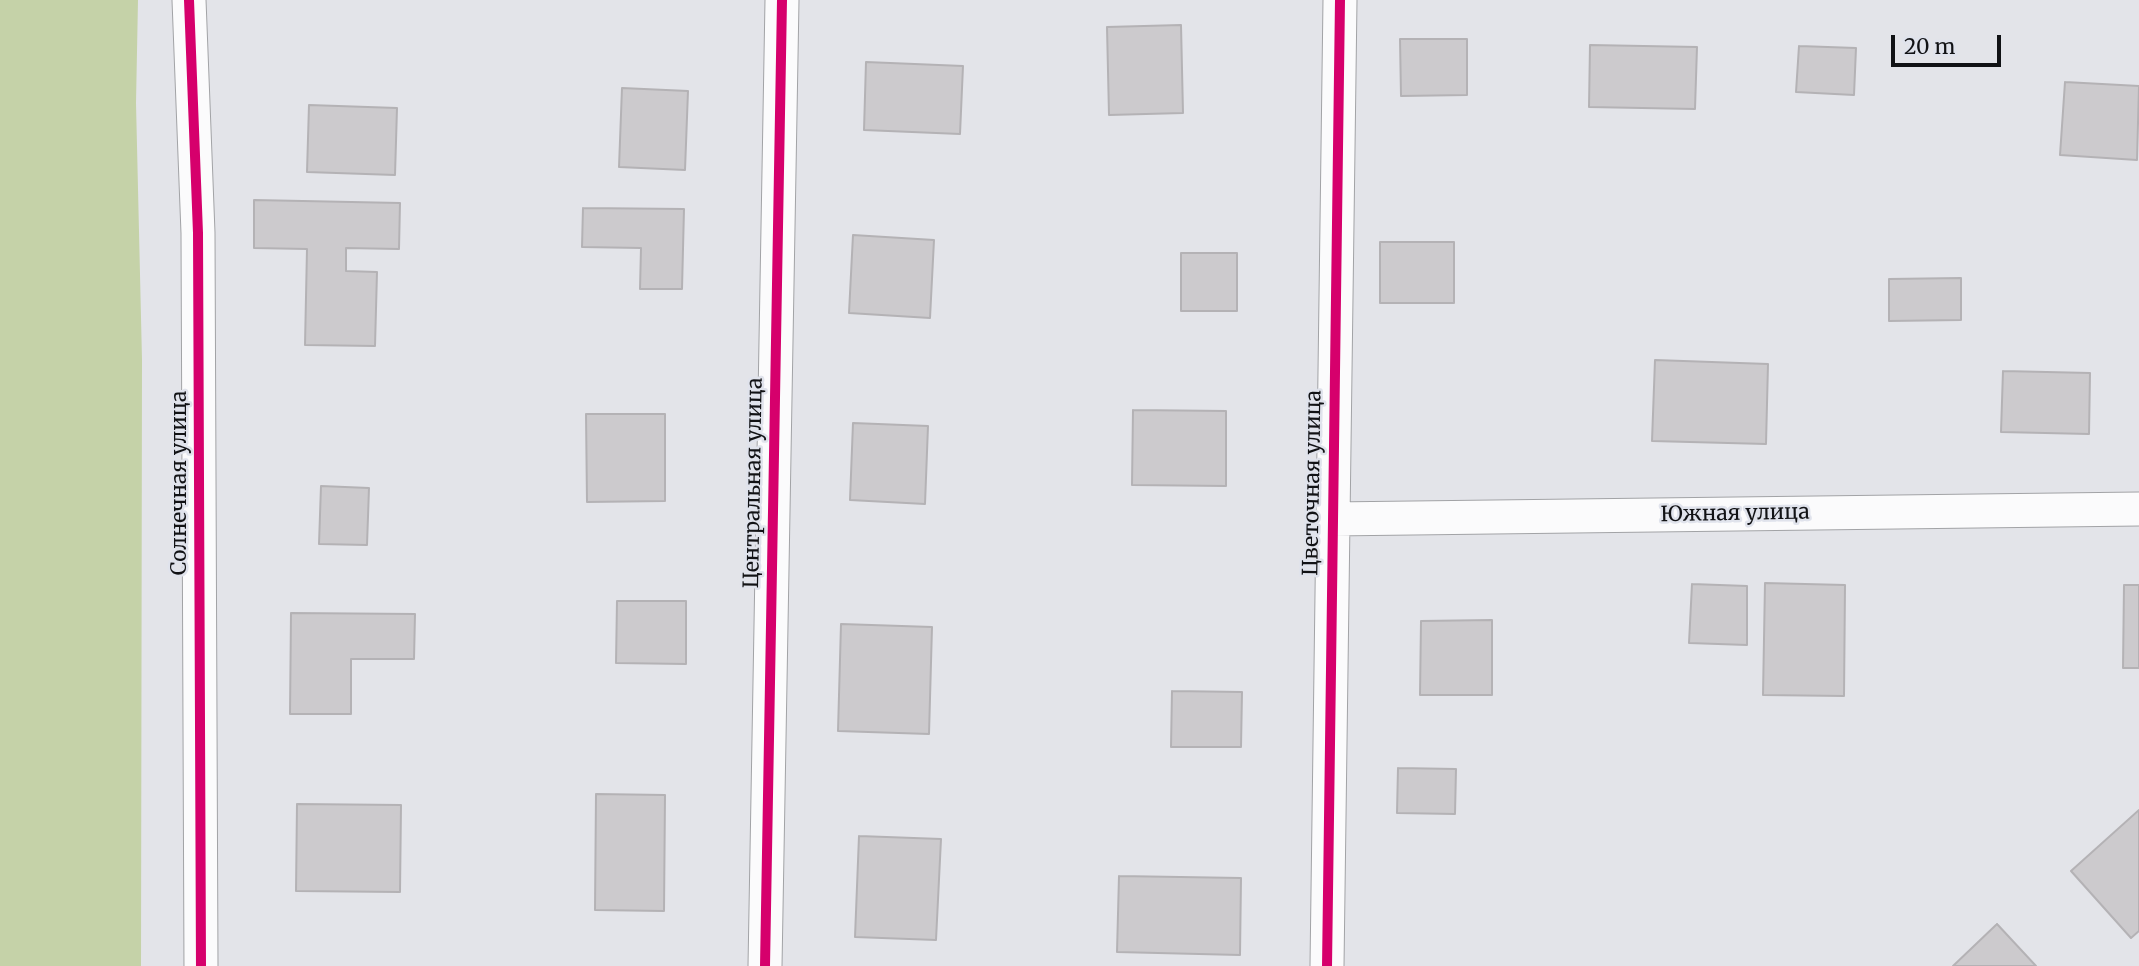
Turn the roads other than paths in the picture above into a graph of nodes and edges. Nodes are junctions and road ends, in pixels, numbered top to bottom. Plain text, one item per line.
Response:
1 (189, 0) edge
2 (782, 0) edge
3 (1340, 0) edge
4 (2139, 509) edge
5 (1332, 519) junction
6 (201, 966) edge
7 (765, 966) edge
8 (1327, 966) edge

1 - 6 street, Солнечная улица
2 - 7 street, Центральная улица
3 - 5 street, Цветочная улица
4 - 5 street, Южная улица
5 - 8 street, Цветочная улица

